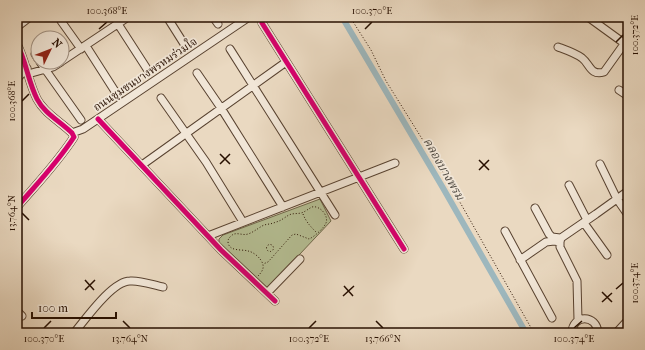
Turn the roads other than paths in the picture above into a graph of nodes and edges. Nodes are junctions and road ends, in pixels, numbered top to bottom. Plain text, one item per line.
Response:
1 (30, 17) edge
2 (128, 17) edge
3 (167, 17) edge
4 (213, 17) edge
5 (249, 17) edge
6 (588, 17) edge
7 (61, 21) dead end
8 (262, 23) dead end
9 (118, 24) junction
10 (218, 24) dead end
11 (17, 27) edge
12 (17, 44) edge
13 (626, 45) edge
14 (83, 47) junction
15 (186, 47) dead end
16 (558, 47) dead end
17 (230, 49) dead end
18 (70, 56) edge
19 (286, 62) junction
20 (36, 70) edge
21 (46, 70) edge
22 (28, 71) junction
23 (149, 72) dead end
24 (197, 73) dead end
25 (17, 79) edge
26 (253, 85) junction
27 (619, 90) dead end
28 (118, 96) dead end
29 (628, 96) edge
30 (161, 98) dead end
31 (221, 108) junction
32 (98, 119) junction
33 (81, 120) dead end
34 (72, 133) junction
35 (186, 133) junction
36 (395, 163) dead end
37 (600, 164) dead end
38 (142, 165) junction
39 (358, 178) junction
40 (569, 185) dead end
41 (628, 191) edge
42 (320, 192) junction
43 (617, 199) junction
44 (17, 207) edge
45 (283, 207) junction
46 (535, 208) dead end
47 (334, 215) dead end
48 (628, 215) edge
49 (586, 221) junction
50 (243, 222) junction
51 (505, 231) dead end
52 (208, 236) junction
53 (560, 240) junction
54 (404, 249) dead end
55 (607, 255) dead end
56 (300, 259) dead end
57 (520, 260) junction
58 (163, 287) dead end
59 (267, 293) junction
60 (275, 301) dead end
61 (552, 318) dead end
62 (578, 320) junction
63 (628, 320) edge
64 (74, 333) edge
65 (572, 333) edge
66 (598, 333) edge
67 (616, 333) edge

1 - 11 street
2 - 9 street
3 - 15 street
4 - 10 street
5 - 32 street, ถนนชุมชนบางพรหมร่วมใจ
6 - 13 street
7 - 14 street
8 - 19 street
9 - 14 street
9 - 23 street
12 - 22 street
13 - 16 street
14 - 18 street
14 - 28 street
17 - 26 street
19 - 26 street
19 - 39 street
20 - 22 street
21 - 33 street
22 - 25 street
22 - 34 street
24 - 31 street
26 - 31 street
26 - 42 street
27 - 29 street
30 - 35 street
31 - 35 street
31 - 45 street
32 - 34 street, ถนนชุมชนบางพรหมร่วมใจ
32 - 38 street
34 - 44 street
35 - 38 street
35 - 50 street
36 - 39 street
37 - 43 street
38 - 52 street
39 - 42 street
39 - 54 street
40 - 49 street
41 - 43 street
42 - 45 street
42 - 47 street
43 - 48 street
43 - 49 street
45 - 50 street
46 - 53 street
49 - 53 street
49 - 55 street
50 - 52 street
51 - 57 street
52 - 59 street
53 - 57 street
53 - 62 street
56 - 59 street
57 - 61 street
58 - 64 street
59 - 60 street
62 - 65 street
62 - 66 street
63 - 67 street

